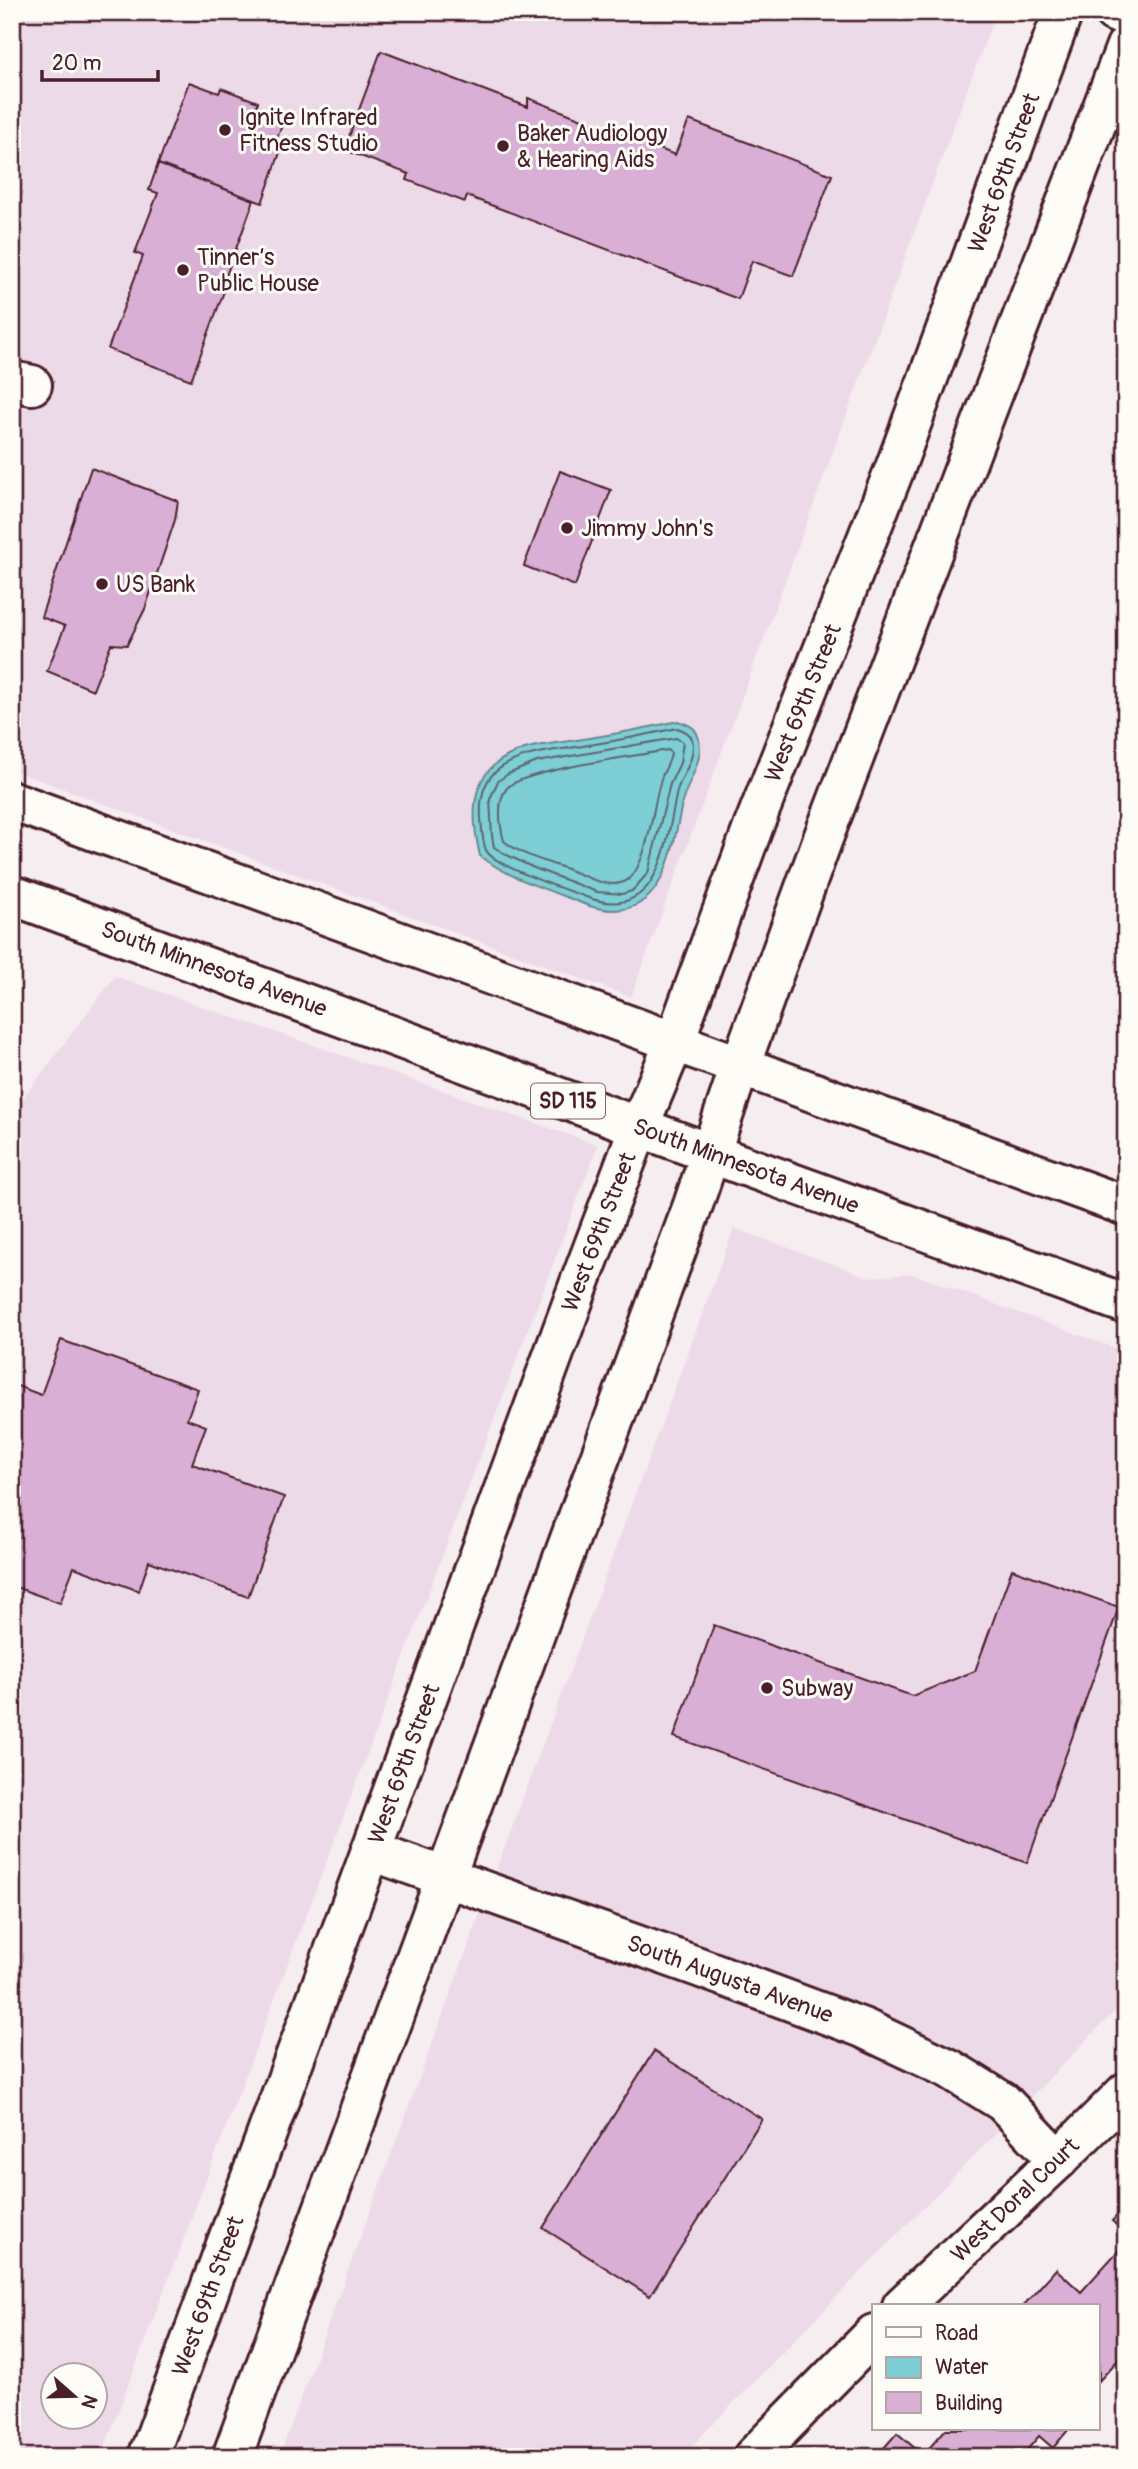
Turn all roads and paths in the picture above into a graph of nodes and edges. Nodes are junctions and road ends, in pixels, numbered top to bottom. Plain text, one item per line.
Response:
1 (1063, 12) edge
2 (1114, 12) edge
3 (1126, 16) edge
4 (1126, 46) edge
5 (12, 801) edge
6 (12, 895) edge
7 (674, 1043) junction
8 (740, 1066) junction
9 (639, 1127) junction
10 (712, 1154) junction
11 (1126, 1206) edge
12 (1126, 1304) edge
13 (372, 1851) junction
14 (444, 1877) junction
15 (1126, 2092) edge
16 (1058, 2160) junction
17 (904, 2304) edge
18 (872, 2336) edge
19 (148, 2457) edge
20 (232, 2457) edge
21 (754, 2457) edge

1 - 7 main road, West 69th Street
2 - 3 main road
4 - 8 main road
5 - 7 main road
6 - 9 main road, South Minnesota Avenue / SD 115
7 - 8 main road
7 - 9 main road, West 69th Street
8 - 10 main road
8 - 11 main road
9 - 10 main road, South Minnesota Avenue / SD 115
9 - 13 main road, West 69th Street
10 - 12 main road, South Minnesota Avenue / SD 115
10 - 14 main road
13 - 14 main road, South Augusta Avenue
13 - 19 main road, West 69th Street
14 - 16 main road, South Augusta Avenue
14 - 20 main road
15 - 16 main road, West Doral Court
16 - 17 main road, West Doral Court
18 - 21 main road

